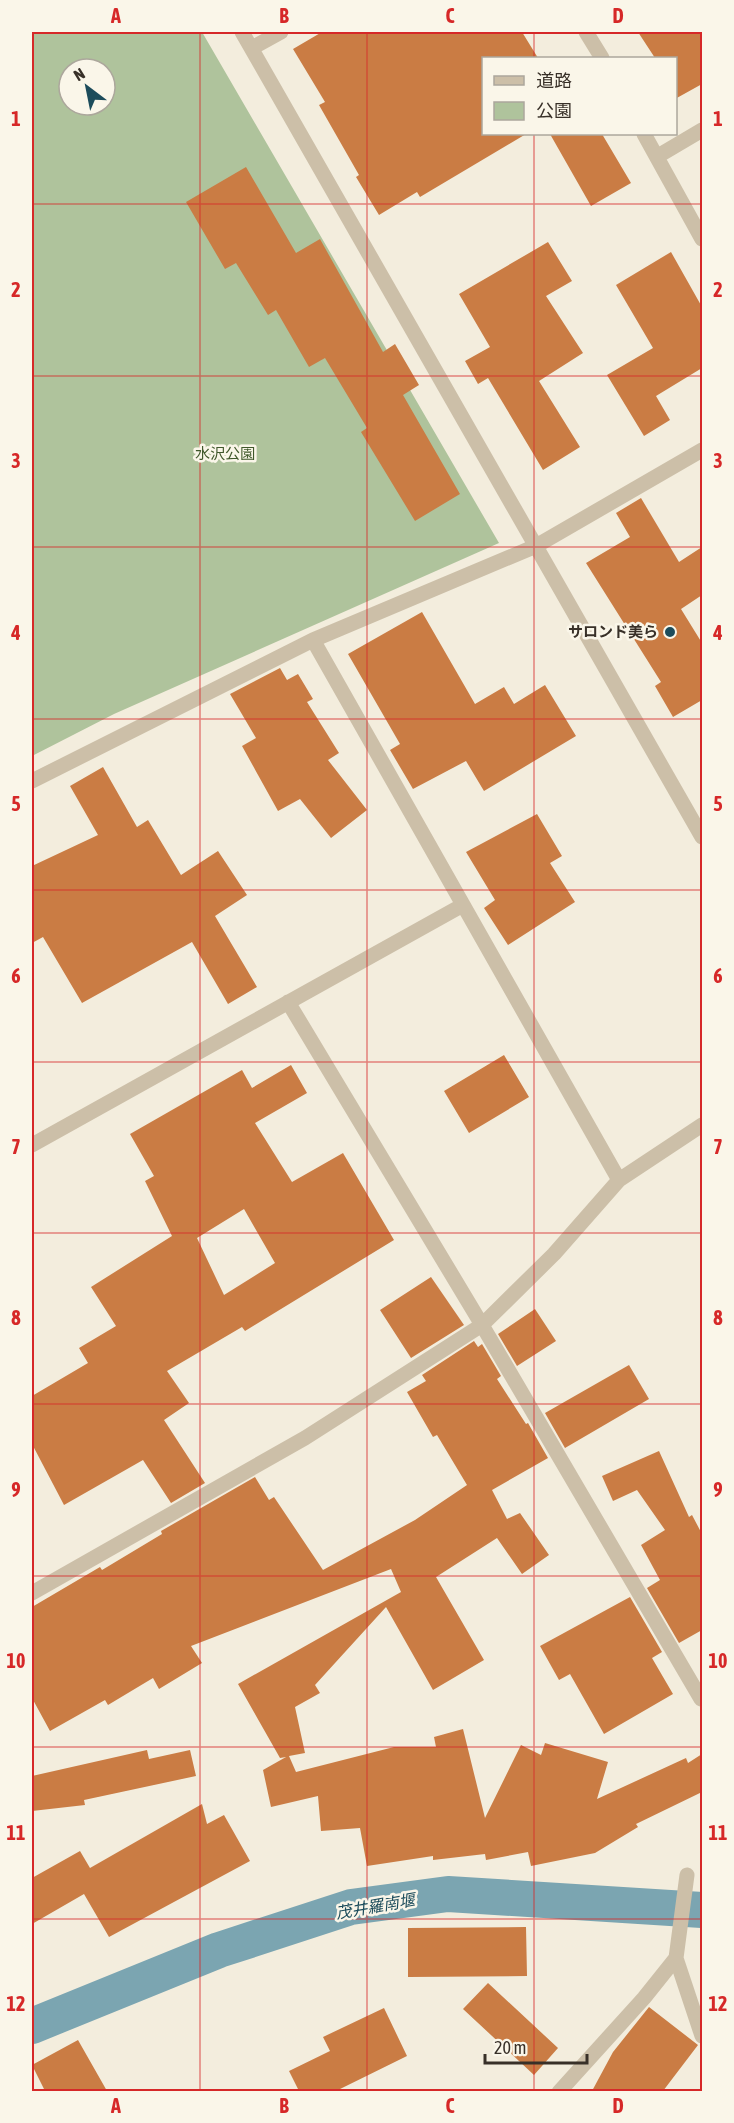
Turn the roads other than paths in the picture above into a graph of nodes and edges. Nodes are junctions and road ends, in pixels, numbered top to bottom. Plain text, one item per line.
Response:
1 (242, 32) edge
2 (281, 32) edge
3 (586, 32) edge
4 (252, 48) junction
5 (601, 57) edge
6 (702, 130) edge
7 (645, 135) edge
8 (657, 156) junction
9 (702, 239) edge
10 (702, 450) edge
11 (536, 546) junction
12 (313, 640) junction
13 (32, 781) edge
14 (702, 837) edge
15 (463, 905) junction
16 (288, 1002) junction
17 (702, 1125) edge
18 (32, 1145) edge
19 (619, 1180) junction
20 (482, 1326) junction
21 (32, 1593) edge
22 (701, 1699) edge
23 (687, 1875) dead end
24 (676, 1958) junction
25 (702, 2036) edge
26 (559, 2091) edge

1 - 4 street
2 - 4 street
3 - 5 street
4 - 11 street
6 - 8 street
7 - 8 street
8 - 9 street
10 - 11 street
11 - 12 street
11 - 14 street
12 - 13 street
12 - 15 street
15 - 16 street
15 - 19 street
16 - 18 street
16 - 20 street
17 - 19 street
19 - 20 street
20 - 21 street
20 - 22 street
23 - 24 street
24 - 25 street
24 - 26 street

